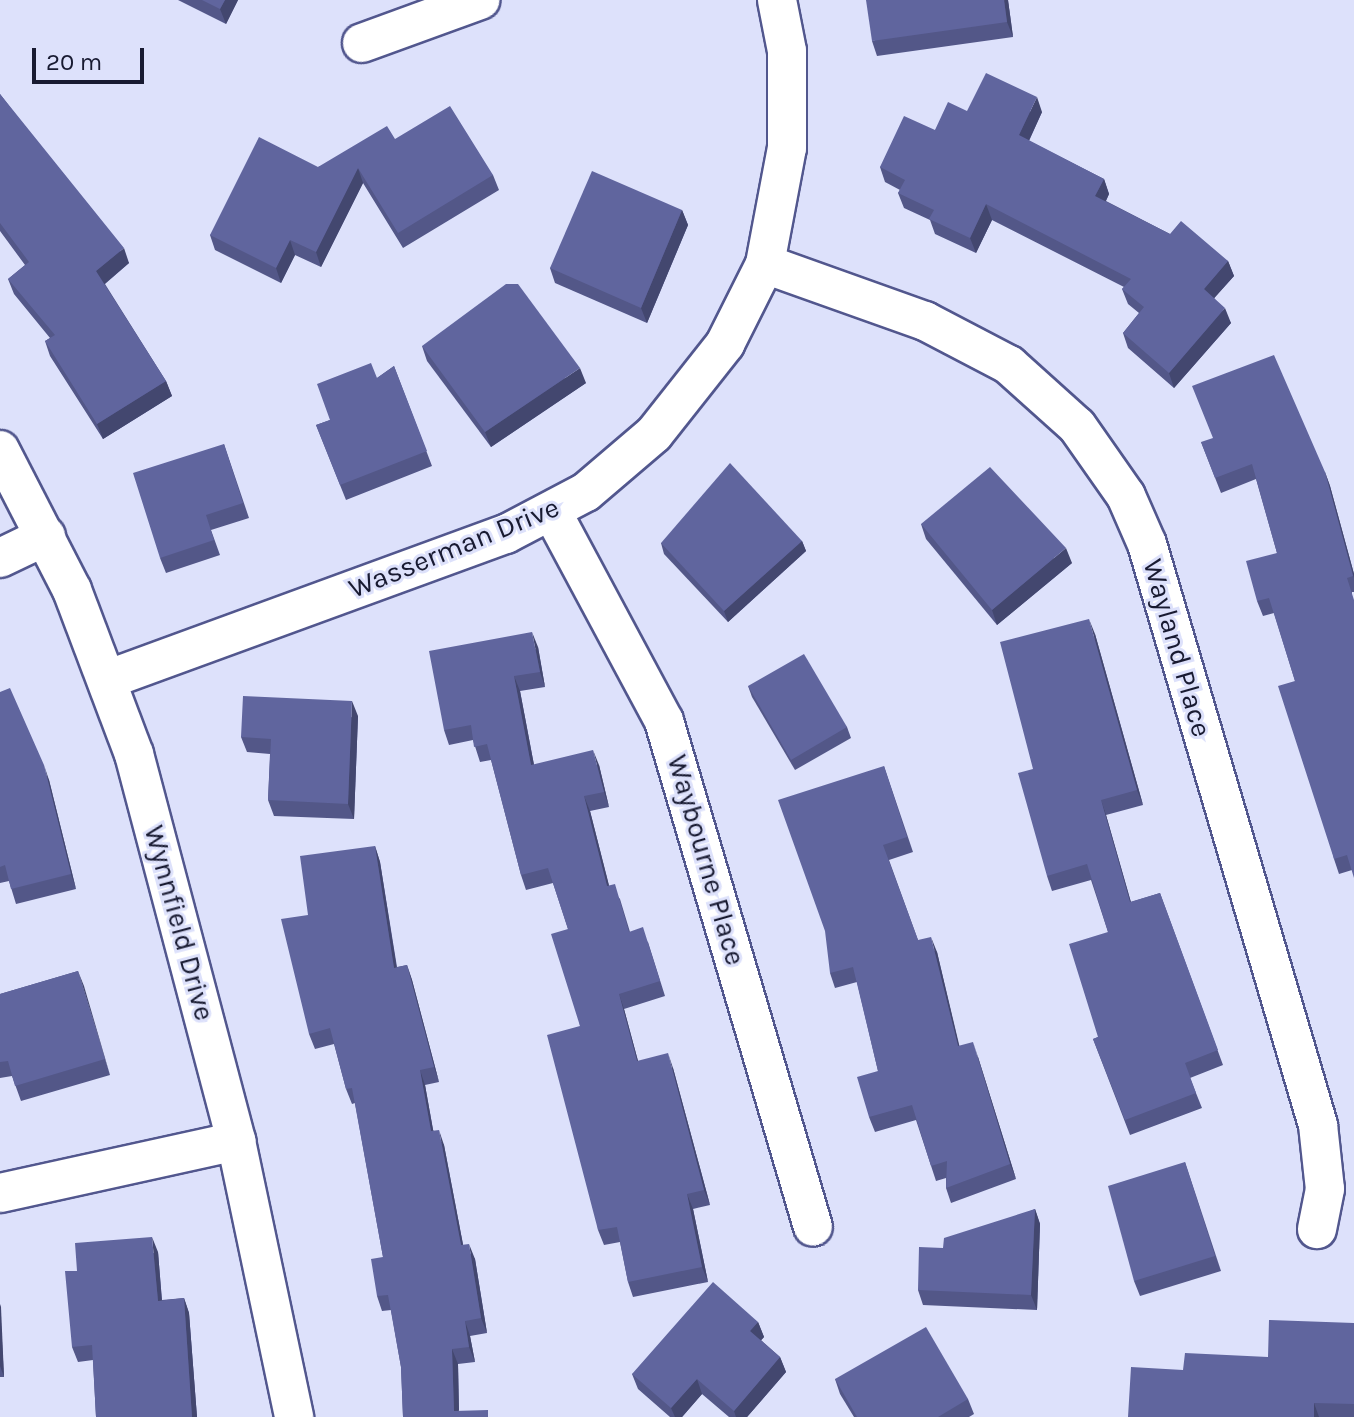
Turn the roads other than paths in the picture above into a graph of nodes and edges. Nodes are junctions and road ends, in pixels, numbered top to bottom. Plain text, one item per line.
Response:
1 (480, 0) edge
2 (777, 0) edge
3 (362, 43) dead end
4 (765, 264) junction
5 (0, 450) edge
6 (552, 512) junction
7 (46, 536) junction
8 (0, 558) edge
9 (109, 679) junction
10 (236, 1141) junction
11 (0, 1193) edge
12 (813, 1227) dead end
13 (1317, 1229) dead end
14 (294, 1417) edge

1 - 3 street
2 - 4 street, Wasserman Drive
4 - 6 street, Wasserman Drive
4 - 13 street, Wayland Place
5 - 7 street, Wynnfield Drive
6 - 9 street, Wasserman Drive
6 - 12 street, Waybourne Place
7 - 8 street
7 - 9 street, Wynnfield Drive
9 - 10 street, Wynnfield Drive
10 - 11 street
10 - 14 street, Wynnfield Drive

